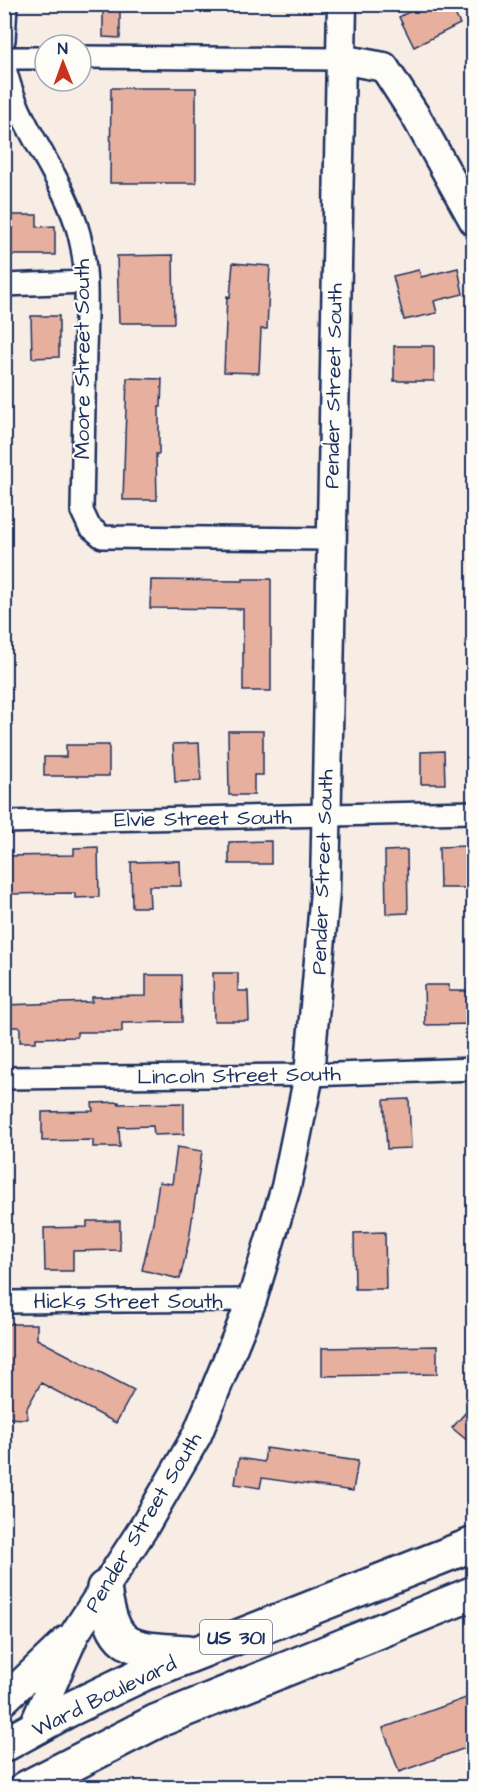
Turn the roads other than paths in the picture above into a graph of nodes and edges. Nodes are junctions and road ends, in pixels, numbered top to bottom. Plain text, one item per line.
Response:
1 (6, 4) edge
2 (342, 4) edge
3 (4, 40) edge
4 (93, 57) edge
5 (4, 58) edge
6 (33, 58) edge
7 (340, 59) junction
8 (4, 63) edge
9 (474, 221) edge
10 (86, 282) junction
11 (4, 285) edge
12 (329, 539) junction
13 (474, 812) edge
14 (325, 815) junction
15 (4, 822) edge
16 (474, 1069) edge
17 (309, 1075) junction
18 (4, 1078) edge
19 (252, 1300) junction
20 (4, 1302) edge
21 (474, 1544) edge
22 (474, 1571) edge
23 (104, 1588) junction
24 (468, 1598) edge
25 (75, 1633) junction
26 (196, 1653) junction
27 (4, 1700) edge
28 (208, 1700) junction
29 (18, 1738) edge
30 (4, 1785) edge
31 (26, 1788) edge

1 - 3 street
2 - 7 street, Pender Street South
4 - 7 street
5 - 6 street
7 - 9 street
7 - 12 street, Pender Street South
8 - 10 street, Moore Street South
10 - 11 street
10 - 12 street, Moore Street South
12 - 14 street, Pender Street South
13 - 14 street, Elvie Street South
14 - 15 street, Elvie Street South
14 - 17 street, Pender Street South
16 - 17 street, Lincoln Street South
17 - 18 street, Lincoln Street South
17 - 19 street, Pender Street South
19 - 20 street, Hicks Street South
19 - 23 street, Pender Street South
21 - 26 highway, Ward Boulevard / US 301
22 - 28 highway
23 - 25 street, Pender Street South
23 - 26 highway
24 - 28 highway, US 301
25 - 27 street, Pender Street South
25 - 29 street, Pender Street South
26 - 29 highway, Ward Boulevard / US 301
28 - 31 highway, US 301
29 - 30 highway

